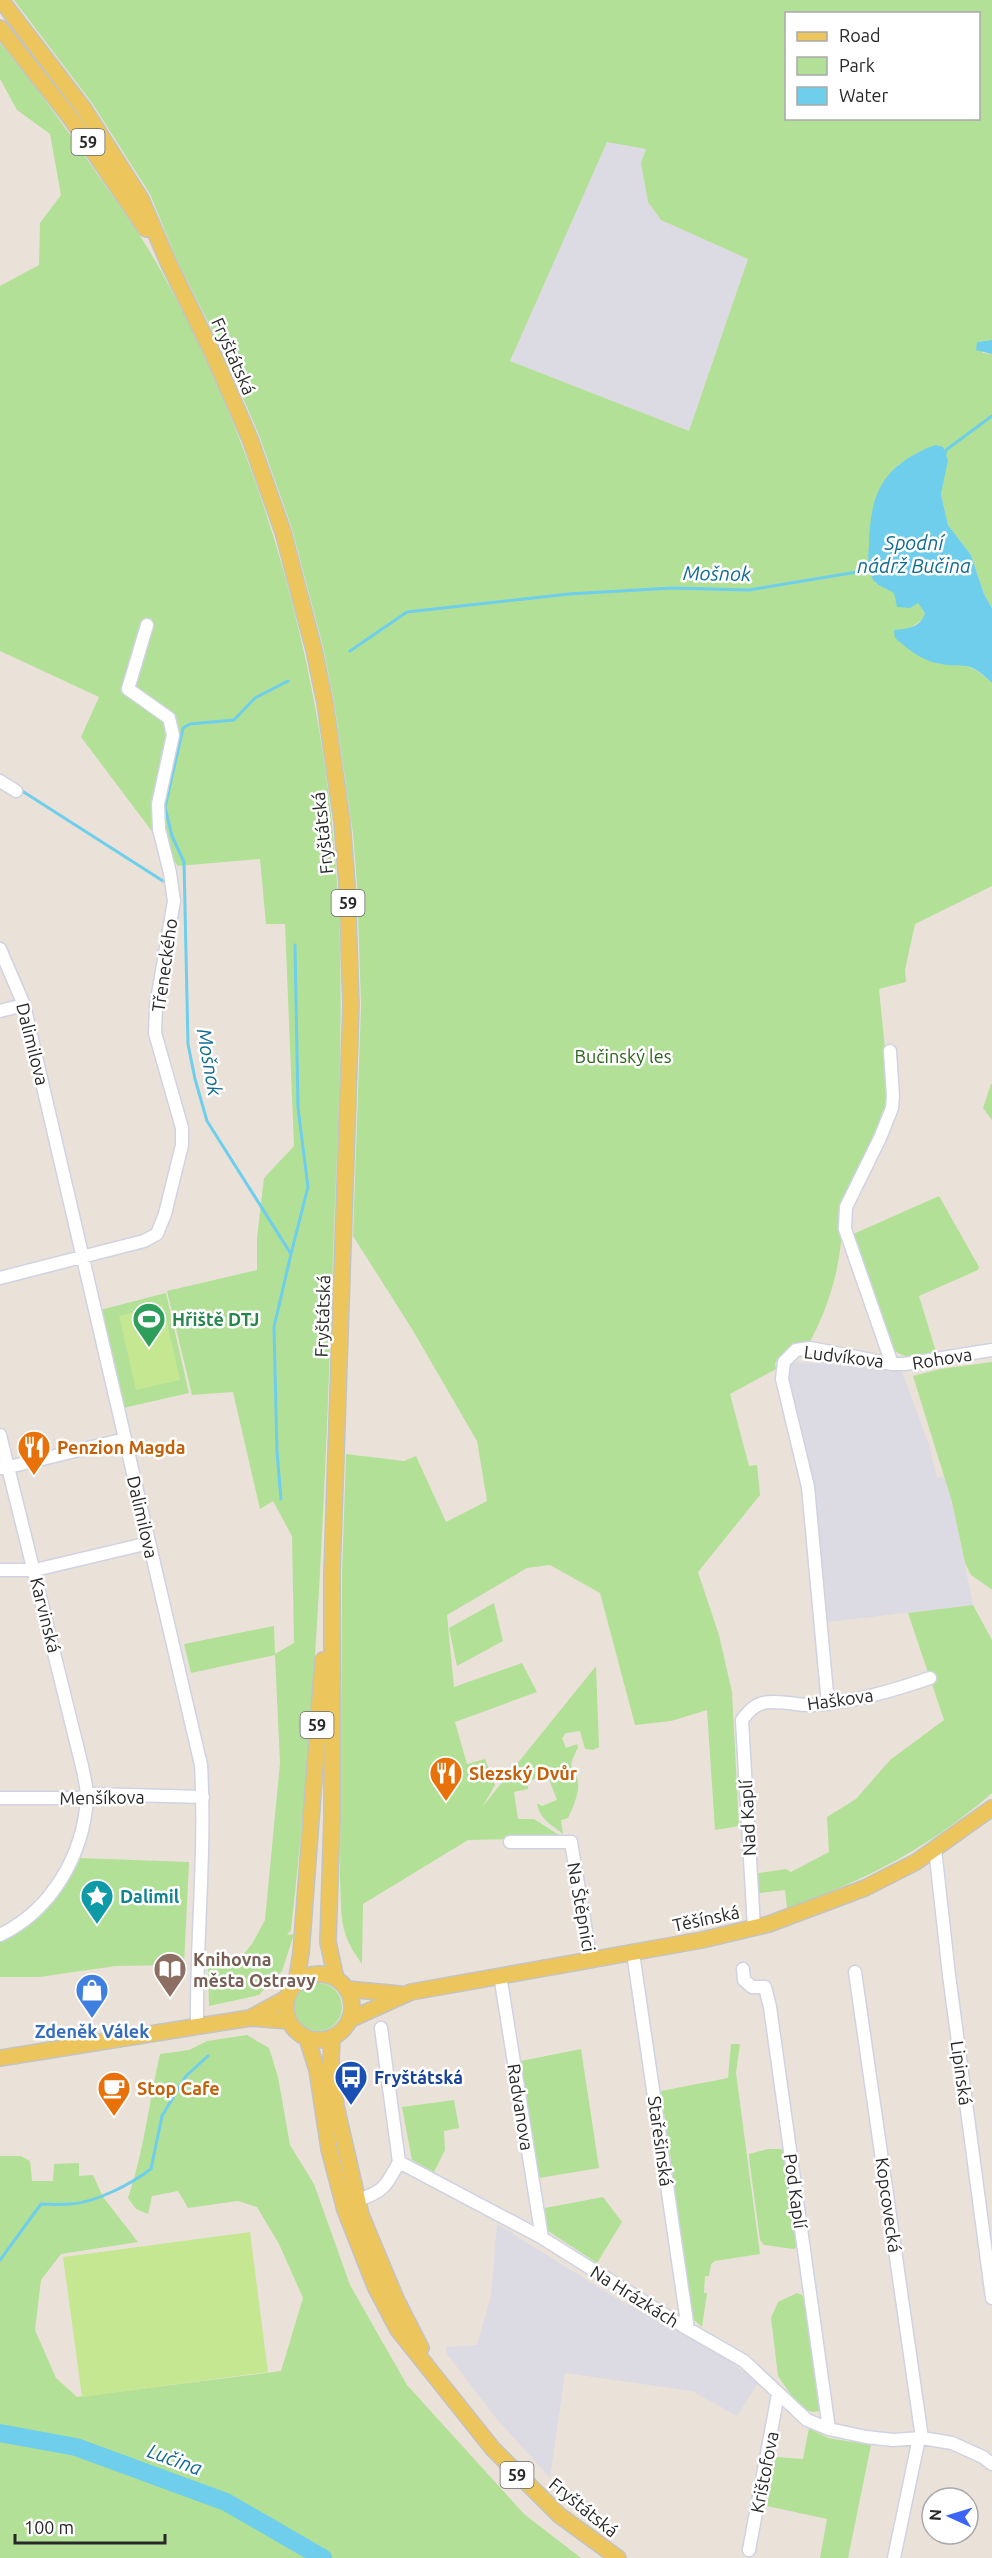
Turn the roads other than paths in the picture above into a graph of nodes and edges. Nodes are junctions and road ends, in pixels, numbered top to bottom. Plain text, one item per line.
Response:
1 (1, 0) edge
2 (0, 28) edge
3 (168, 262) junction
4 (147, 625) dead end
5 (0, 781) edge
6 (16, 791) dead end
7 (0, 949) edge
8 (24, 1005) junction
9 (0, 1011) edge
10 (890, 1051) dead end
11 (83, 1258) junction
12 (0, 1278) edge
13 (992, 1350) edge
14 (892, 1364) junction
15 (0, 1435) edge
16 (125, 1439) junction
17 (5, 1468) edge
18 (150, 1543) junction
19 (0, 1570) edge
20 (35, 1570) junction
21 (332, 1573) junction
22 (930, 1678) dead end
23 (828, 1704) junction
24 (749, 1710) joint
25 (87, 1795) junction
26 (203, 1797) junction
27 (0, 1798) edge
28 (992, 1808) edge
29 (510, 1842) dead end
30 (935, 1849) junction
31 (754, 1928) junction
32 (0, 1935) edge
33 (633, 1953) junction
34 (591, 1960) junction
35 (743, 1969) dead end
36 (855, 1972) dead end
37 (500, 1975) junction
38 (296, 1984) junction
39 (341, 1984) junction
40 (401, 1995) junction
41 (287, 1998) junction
42 (250, 2018) junction
43 (349, 2020) junction
44 (290, 2021) junction
45 (197, 2026) junction
46 (381, 2028) dead end
47 (332, 2037) junction
48 (307, 2038) junction
49 (0, 2058) edge
50 (399, 2162) junction
51 (357, 2200) junction
52 (542, 2238) junction
53 (992, 2298) edge
54 (688, 2329) junction
55 (434, 2375) junction
56 (778, 2394) junction
57 (830, 2429) junction
58 (921, 2438) junction
59 (992, 2464) edge
60 (749, 2550) dead end
61 (618, 2558) edge
62 (894, 2558) edge

1 - 3 main road, Fryštátská / 59
2 - 3 main road, Fryštátská / 59
3 - 21 main road, Fryštátská / 59
4 - 11 street, Třeneckého
5 - 6 street
7 - 8 street, Dalimilova
8 - 9 street
8 - 11 street, Dalimilova
10 - 14 street, Ludvíkova
11 - 12 street, Třeneckého
11 - 16 street, Dalimilova
13 - 14 street, Rohova
14 - 23 street, Ludvíkova
15 - 17 street, Karvinská
16 - 17 street
16 - 18 street, Dalimilova
17 - 20 street, Karvinská
18 - 20 street
18 - 26 street, Dalimilova
19 - 20 street
20 - 25 street, Karvinská
21 - 38 main road, Fryštátská / 59
21 - 39 main road, Fryštátská / 59
22 - 23 street, Haškova
23 - 24 street, Haškova
24 - 31 street, Nad Kaplí
25 - 26 street, Menšíkova
25 - 27 street, Menšíkova
25 - 32 street, Karvinská
26 - 45 street, Dalimilova
28 - 30 main road, Těšínská
29 - 34 street, Na Štěpnici
30 - 31 main road, Těšínská
30 - 53 street, Lipinská
31 - 33 main road, Těšínská
33 - 34 main road, Těšínská
33 - 54 street, Stařešinská
34 - 37 main road, Těšínská
35 - 57 street, Pod Kaplí
36 - 58 street, Kopcovecká
37 - 40 main road, Těšínská
37 - 52 street, Radvanova
38 - 39 main road
38 - 41 main road
39 - 40 main road, Těšínská
39 - 43 main road
40 - 43 main road, Těšínská
41 - 42 main road
41 - 44 main road
42 - 44 main road
42 - 45 main road
43 - 47 main road
44 - 48 main road
45 - 49 main road
46 - 50 street
47 - 48 main road
47 - 51 main road, Fryštátská / 59
48 - 55 main road, Fryštátská / 59
50 - 51 street
50 - 52 street, Na Hrázkách
51 - 55 main road, Fryštátská / 59
52 - 54 street, Na Hrázkách
54 - 56 street, Na Hrázkách
55 - 61 main road, Fryštátská / 59
56 - 57 street, Na Hrázkách
56 - 60 street, Krištofova
57 - 58 street, Na Hrázkách
58 - 59 street, Na Hrázkách
58 - 62 street, Kopcovecká

